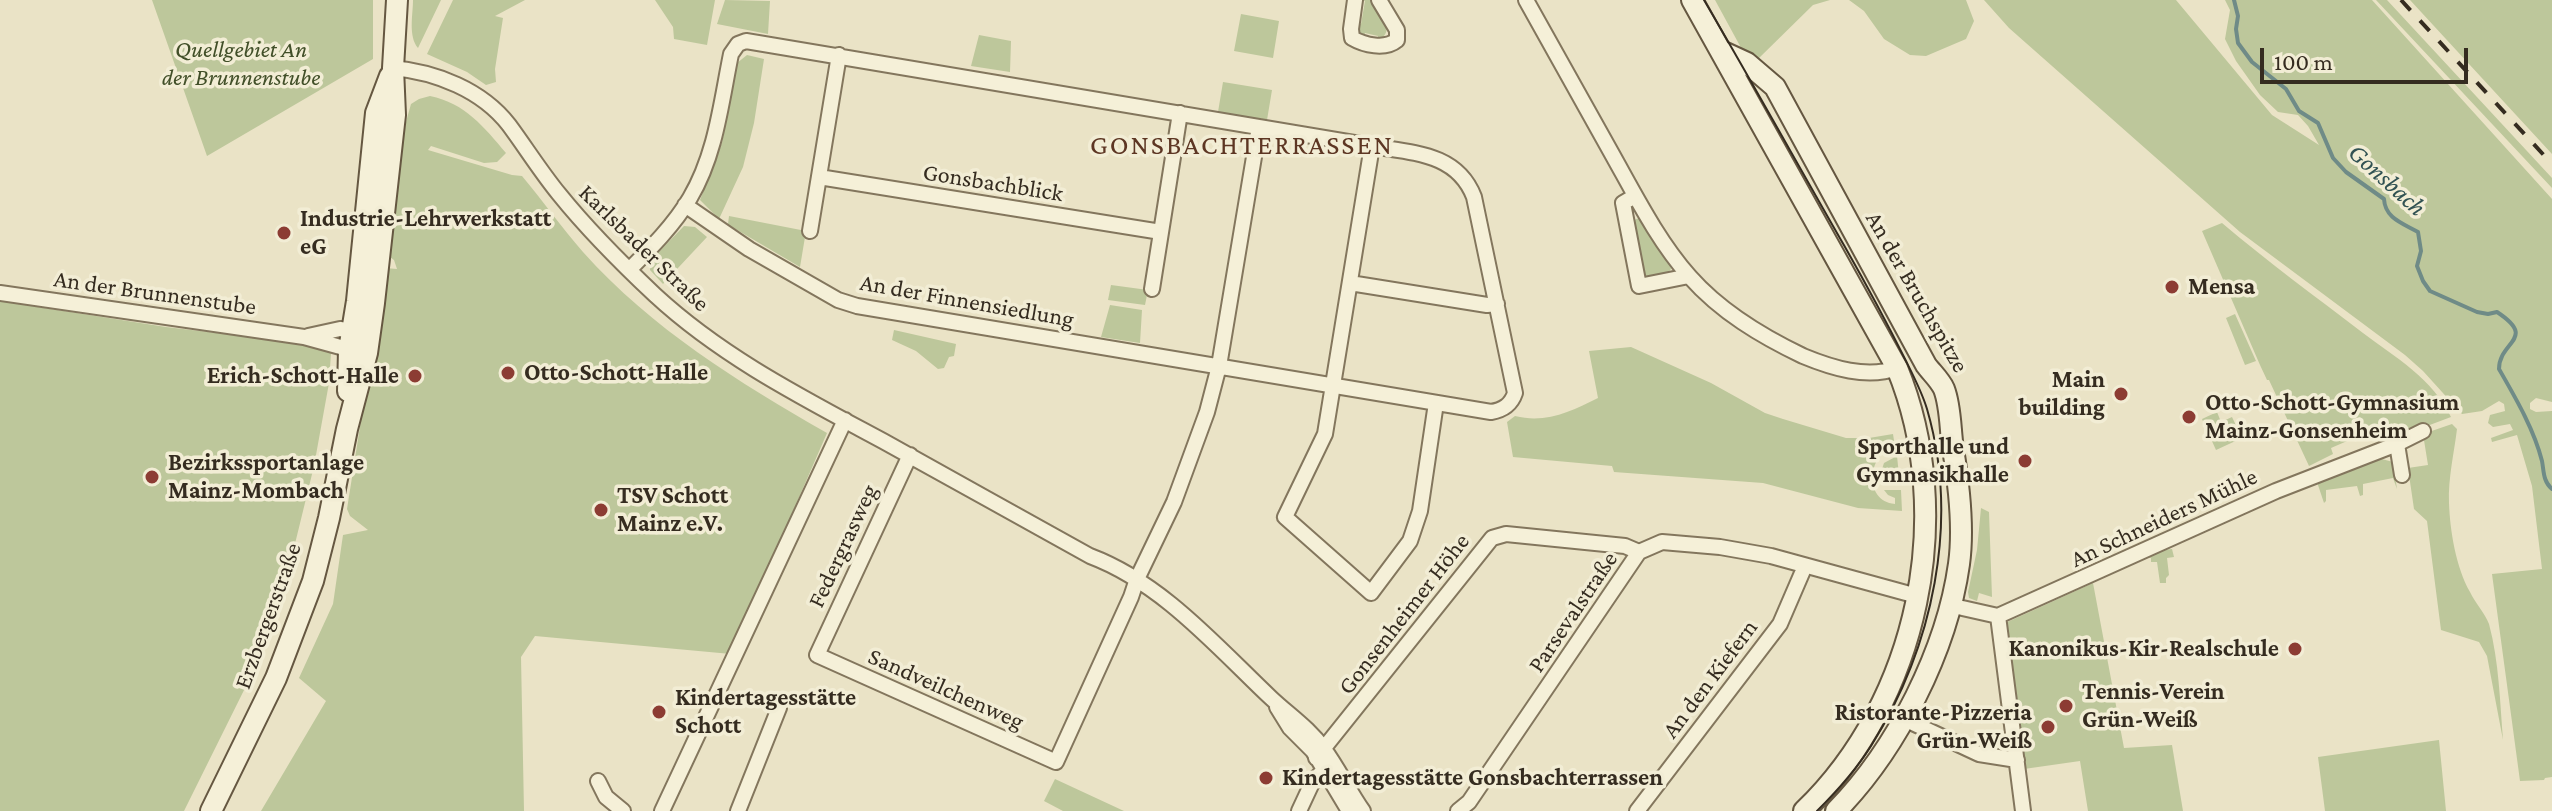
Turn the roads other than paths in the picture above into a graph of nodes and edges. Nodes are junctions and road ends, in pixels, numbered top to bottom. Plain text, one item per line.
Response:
1 (397, 0) edge
2 (1355, 0) edge
3 (1379, 0) edge
4 (1526, 0) edge
5 (1692, 0) edge
6 (1721, 51) junction
7 (839, 55) junction
8 (393, 68) junction
9 (1775, 87) junction
10 (1751, 105) junction
11 (1180, 113) junction
12 (1259, 127) junction
13 (1372, 146) junction
14 (819, 177) junction
15 (1635, 196) junction
16 (685, 205) junction
17 (810, 231) dead end
18 (1161, 232) junction
19 (629, 270) junction
20 (1689, 276) junction
21 (1350, 283) junction
22 (1152, 289) dead end
23 (0, 293) edge
24 (1497, 304) junction
25 (359, 342) junction
26 (1219, 366) junction
27 (1897, 368) junction
28 (1333, 387) junction
29 (1436, 403) junction
30 (845, 420) junction
31 (2423, 431) dead end
32 (2397, 444) junction
33 (910, 455) junction
34 (2402, 475) dead end
35 (1639, 552) junction
36 (1805, 566) junction
37 (1137, 579) junction
38 (1917, 596) junction
39 (1949, 605) junction
40 (1998, 616) junction
41 (817, 655) joint
42 (779, 708) dead end
43 (1904, 719) junction
44 (1324, 760) junction
45 (2017, 760) junction
46 (598, 781) dead end
47 (211, 811) edge
48 (623, 811) edge
49 (662, 811) edge
50 (738, 811) edge
51 (1299, 811) edge
52 (1349, 811) edge
53 (1363, 811) edge
54 (1458, 811) edge
55 (1637, 811) edge
56 (1804, 811) edge
57 (1836, 811) edge
58 (2023, 811) edge

1 - 8 main road, Erzbergerstraße
2 - 3 street
4 - 15 street
5 - 6 main road
6 - 9 main road, An der Bruchspitze
6 - 10 main road
7 - 11 street
7 - 14 street
7 - 16 street
8 - 19 street, Karlsbader Straße
8 - 25 main road, Erzbergerstraße
9 - 10 main road
9 - 39 main road, An der Bruchspitze
10 - 27 main road
11 - 12 street
11 - 18 street
12 - 13 street
12 - 26 street
13 - 21 street
13 - 24 street
14 - 17 street
14 - 18 street, Gonsbachblick
15 - 20 street
15 - 20 street
16 - 19 street
16 - 26 street, An der Finnensiedlung
18 - 22 street
19 - 30 street, Karlsbader Straße
20 - 27 street
21 - 24 street
21 - 28 street
23 - 25 street, An der Brunnenstube
24 - 29 street, An der Finnensiedlung
25 - 47 main road, Erzbergerstraße
26 - 28 street, An der Finnensiedlung
26 - 37 street
27 - 38 main road
28 - 29 street, An der Finnensiedlung
28 - 29 street
30 - 33 street, Karlsbader Straße
30 - 49 street
31 - 32 street, An Schneiders Mühle
32 - 34 street
32 - 40 street, An Schneiders Mühle
33 - 37 street, Karlsbader Straße
33 - 41 street, Federgrasweg
35 - 36 street, Parsevalstraße
35 - 44 street, Gonsenheimer Höhe
35 - 54 street, Parsevalstraße
36 - 38 street, Parsevalstraße
36 - 55 street, An den Kiefern
37 - 41 street, Sandveilchenweg
37 - 44 street, Karlsbader Straße
38 - 56 main road
39 - 40 street
39 - 43 main road, An der Bruchspitze
40 - 45 street
42 - 50 street
43 - 45 street
43 - 57 main road, An der Bruchspitze
44 - 51 street
44 - 52 street, Karlsbader Straße
44 - 53 street, Karlsbader Straße
45 - 58 street
46 - 48 street

